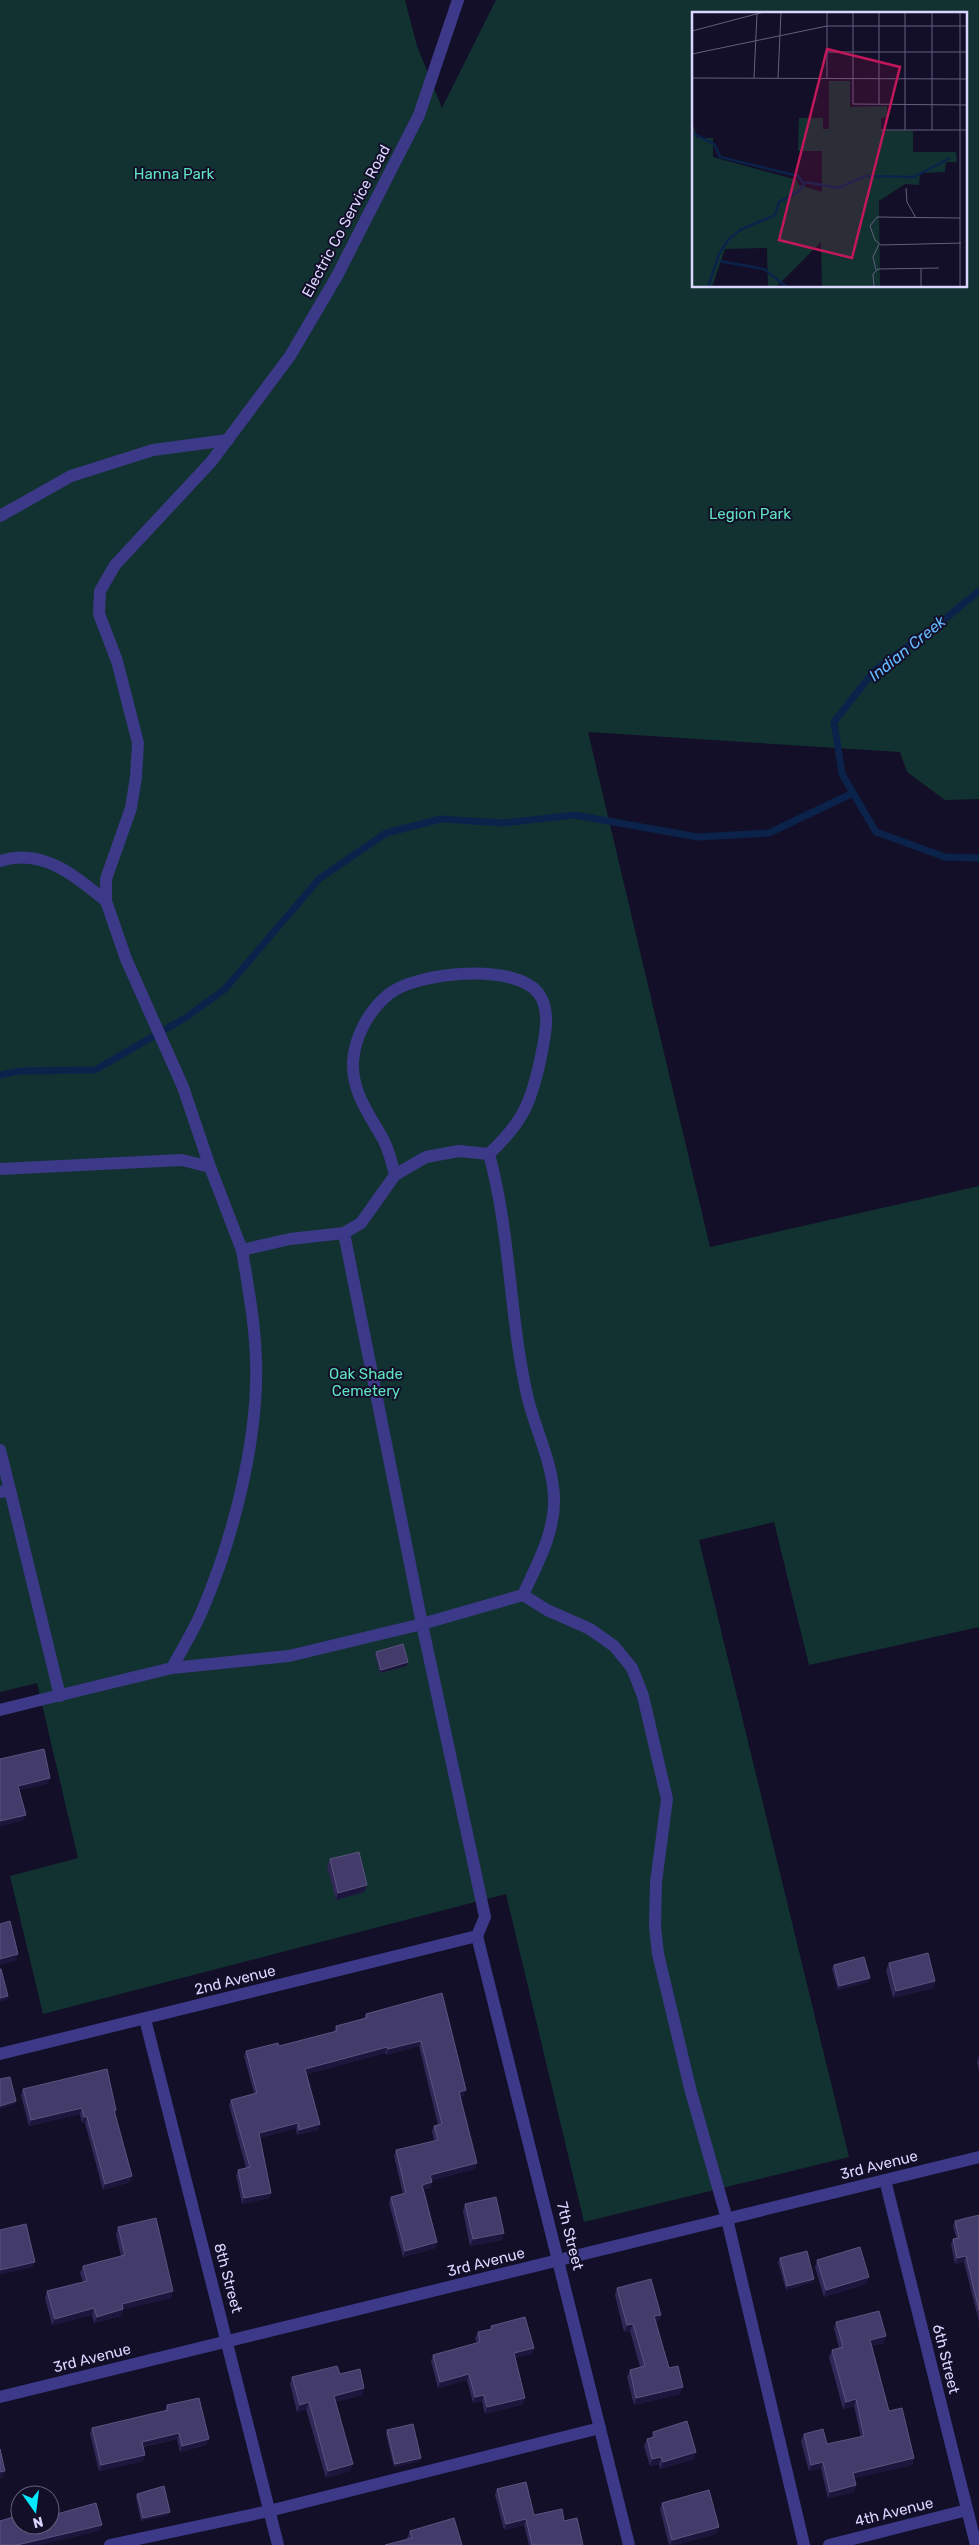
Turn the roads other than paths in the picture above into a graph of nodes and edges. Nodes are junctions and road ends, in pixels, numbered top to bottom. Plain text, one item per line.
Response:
1 (458, 0) edge
2 (228, 440) junction
3 (0, 516) edge
4 (0, 861) edge
5 (106, 902) junction
6 (488, 1154) junction
7 (210, 1167) junction
8 (0, 1169) edge
9 (395, 1175) junction
10 (344, 1232) junction
11 (242, 1250) junction
12 (0, 1450) edge
13 (5, 1491) edge
14 (523, 1595) junction
15 (422, 1624) junction
16 (172, 1668) junction
17 (60, 1696) junction
18 (0, 1710) edge
19 (477, 1936) junction
20 (145, 2019) junction
21 (0, 2054) edge
22 (979, 2157) edge
23 (885, 2180) junction
24 (727, 2219) junction
25 (560, 2260) junction
26 (227, 2342) junction
27 (0, 2397) edge
28 (600, 2428) junction
29 (967, 2510) junction
30 (269, 2511) junction
31 (110, 2545) edge
32 (278, 2545) edge
33 (629, 2545) edge
34 (804, 2545) edge
35 (830, 2545) edge
36 (976, 2545) edge

1 - 2 street, Electric Co Service Road
2 - 3 street
2 - 5 street, Electric Co Service Road
4 - 5 street
5 - 7 street
6 - 9 street
6 - 9 street
6 - 14 street
7 - 8 street
7 - 11 street
9 - 10 street
10 - 11 street
10 - 15 street
11 - 16 street
12 - 13 street
13 - 17 street
14 - 15 street
14 - 24 street
15 - 16 street
15 - 19 street
16 - 17 street
17 - 18 street
19 - 20 street, 2nd Avenue
19 - 25 street, 7th Street
20 - 21 street, 2nd Avenue
20 - 26 street, 8th Street
22 - 23 street, 3rd Avenue
23 - 24 street, 3rd Avenue
23 - 29 street, 6th Street
24 - 25 street, 3rd Avenue
24 - 34 street
25 - 26 street, 3rd Avenue
25 - 28 street, 7th Street
26 - 27 street, 3rd Avenue
26 - 30 street, 8th Street
28 - 30 street
28 - 33 street, 7th Street
29 - 35 street, 4th Avenue
29 - 36 street, 6th Street
30 - 31 street
30 - 32 street, 8th Street

